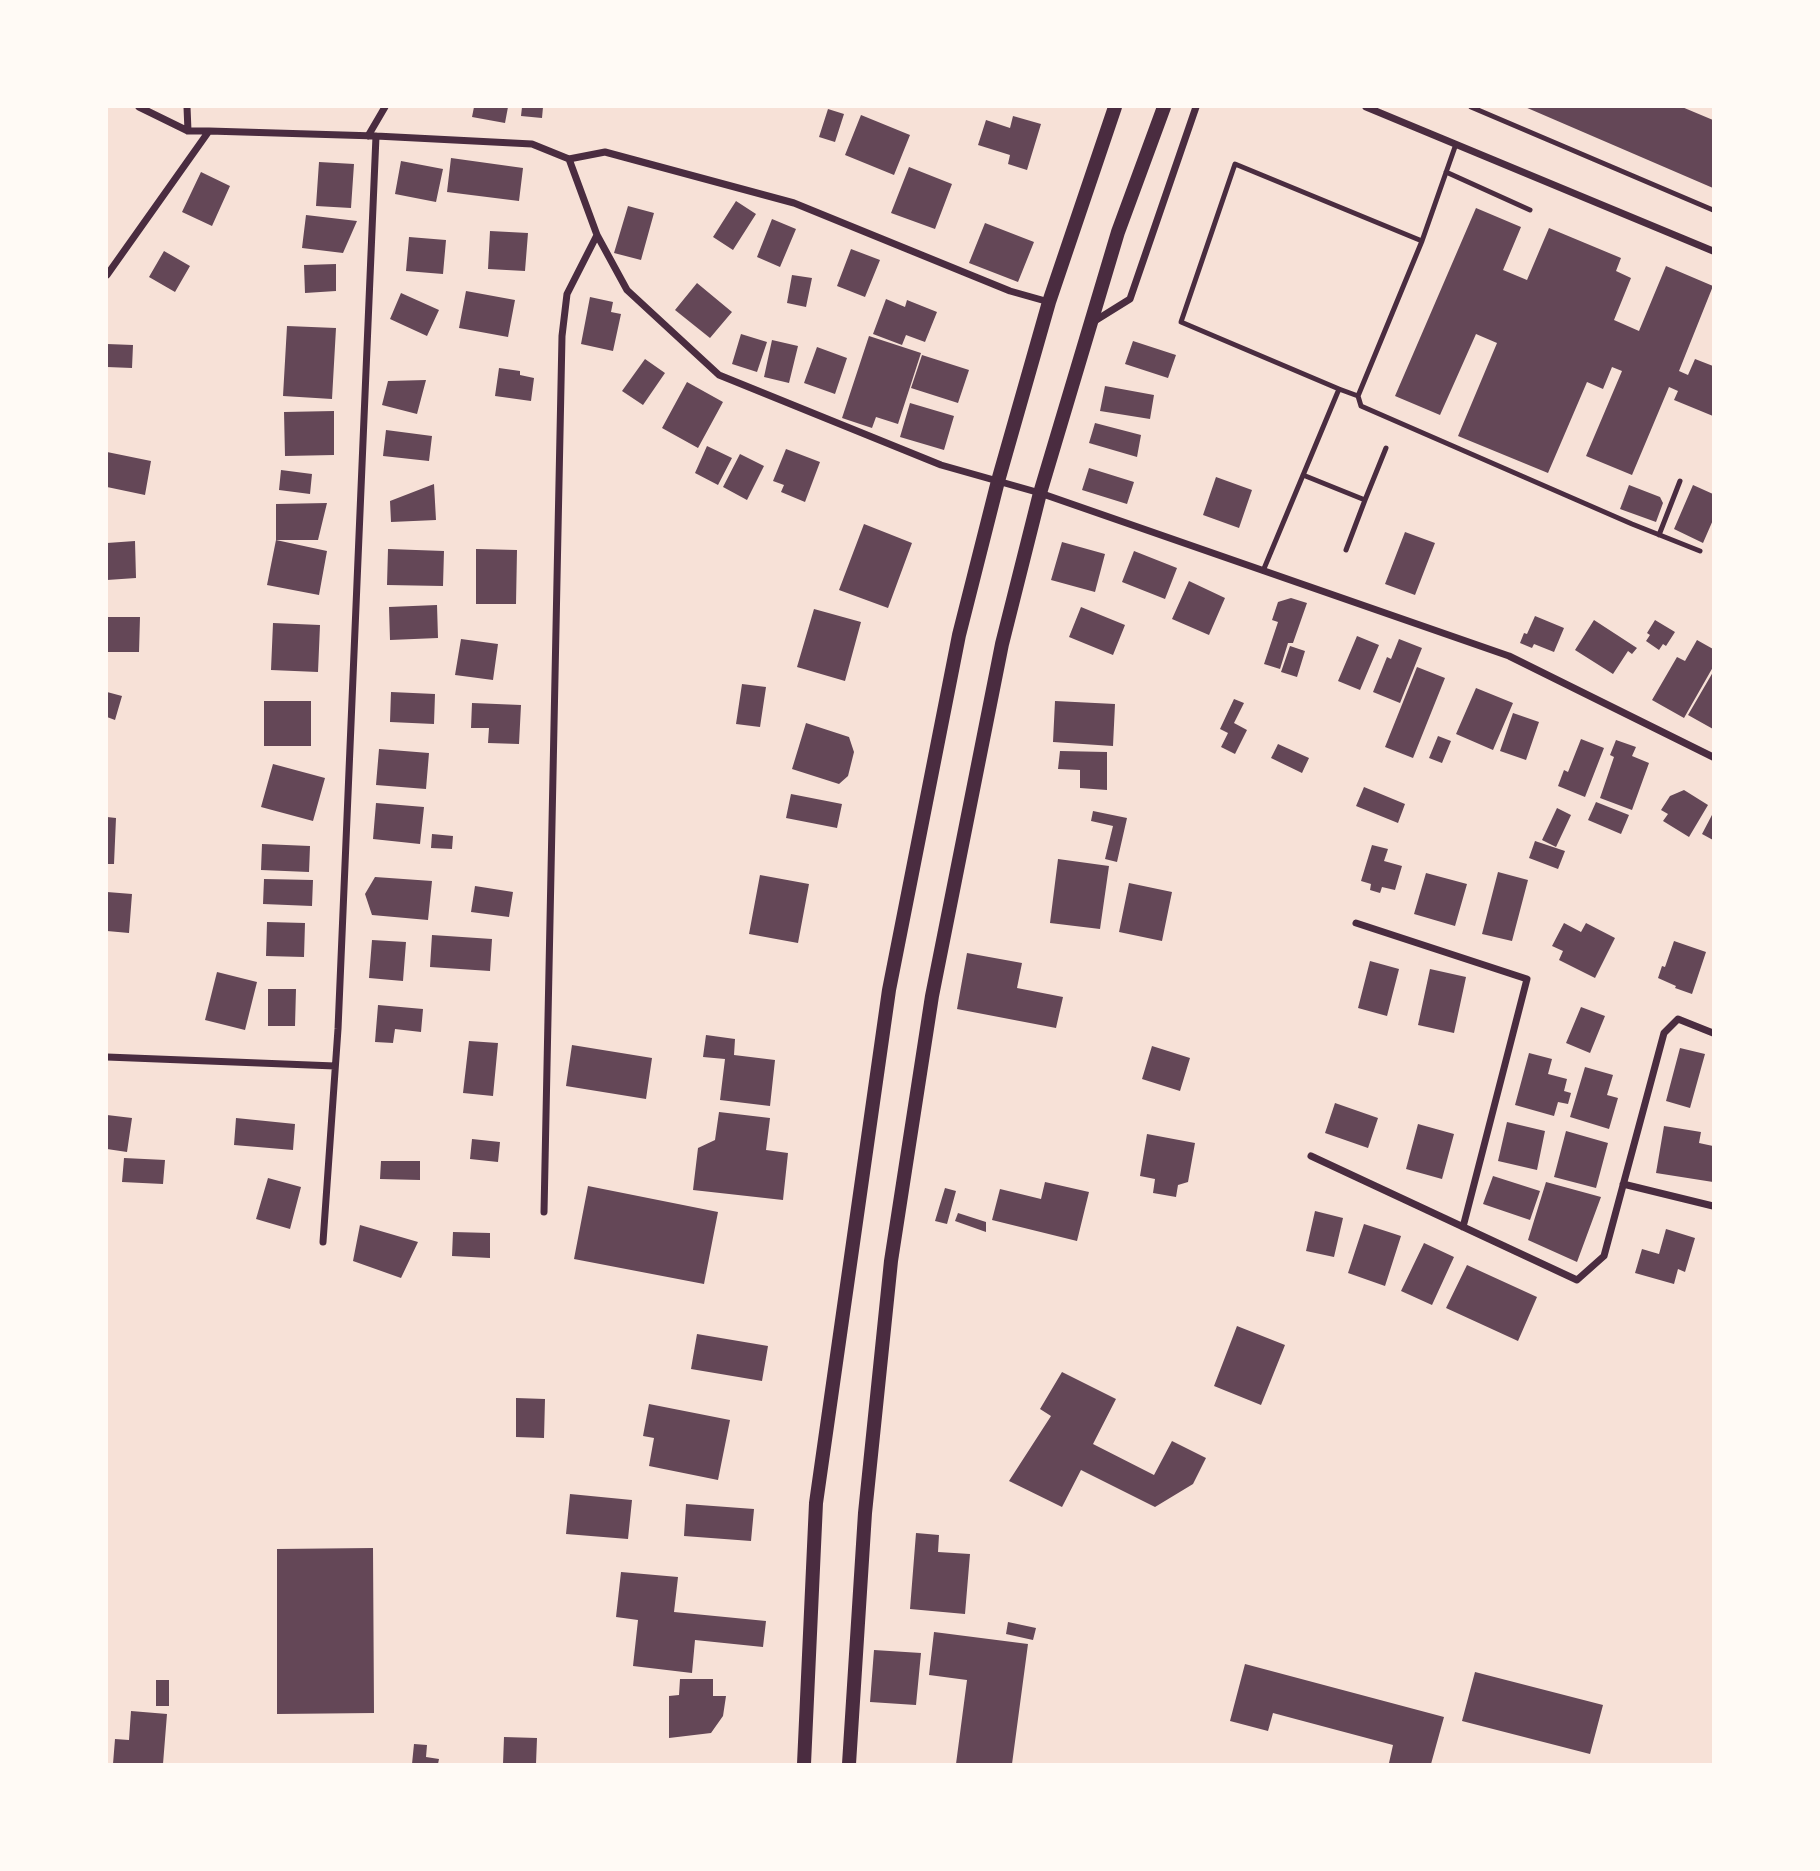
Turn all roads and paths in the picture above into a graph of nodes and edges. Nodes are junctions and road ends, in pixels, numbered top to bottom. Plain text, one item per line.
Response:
1 (139, 107) edge
2 (187, 107) edge
3 (385, 107) edge
4 (1115, 107) edge
5 (1164, 107) edge
6 (1196, 107) edge
7 (1366, 107) edge
8 (1471, 107) edge
9 (188, 131) junction
10 (209, 131) junction
11 (372, 136) junction
12 (1456, 144) junction
13 (569, 159) junction
14 (1446, 172) junction
15 (1530, 210) dead end
16 (1713, 210) edge
17 (597, 235) junction
18 (1422, 241) junction
19 (1713, 251) edge
20 (107, 275) edge
21 (1049, 302) junction
22 (1090, 324) junction
23 (1339, 388) junction
24 (1357, 396) junction
25 (1386, 448) dead end
26 (1303, 475) junction
27 (998, 481) junction
28 (1680, 481) dead end
29 (1040, 493) junction
30 (1365, 500) junction
31 (1659, 535) junction
32 (1346, 550) dead end
33 (1699, 551) dead end
34 (1263, 571) junction
35 (1713, 757) edge
36 (1356, 923) dead end
37 (1713, 1033) edge
38 (107, 1058) edge
39 (335, 1066) junction
40 (1311, 1156) dead end
41 (1623, 1184) junction
42 (1713, 1206) edge
43 (544, 1212) dead end
44 (1464, 1227) junction
45 (323, 1242) dead end
46 (804, 1764) edge
47 (849, 1764) edge

1 - 9 street
2 - 9 street
3 - 11 street
4 - 21 main road
5 - 22 main road
6 - 22 street
7 - 12 street
8 - 16 lane
9 - 10 street
10 - 11 street
10 - 20 street
11 - 13 street
11 - 39 street
12 - 14 lane
12 - 19 street
13 - 17 street
13 - 21 street
14 - 15 lane
14 - 18 lane
17 - 27 street
17 - 43 street
18 - 23 lane
18 - 24 lane
21 - 27 main road
22 - 29 main road
23 - 24 lane
23 - 26 lane
24 - 31 lane
25 - 30 lane
26 - 30 lane
26 - 34 lane
27 - 29 street
27 - 46 main road
28 - 31 lane
29 - 34 street
29 - 47 main road
30 - 32 lane
31 - 33 lane
34 - 35 street
36 - 44 street
37 - 41 street
38 - 39 street
39 - 45 street
40 - 44 street
41 - 42 street
41 - 44 street

